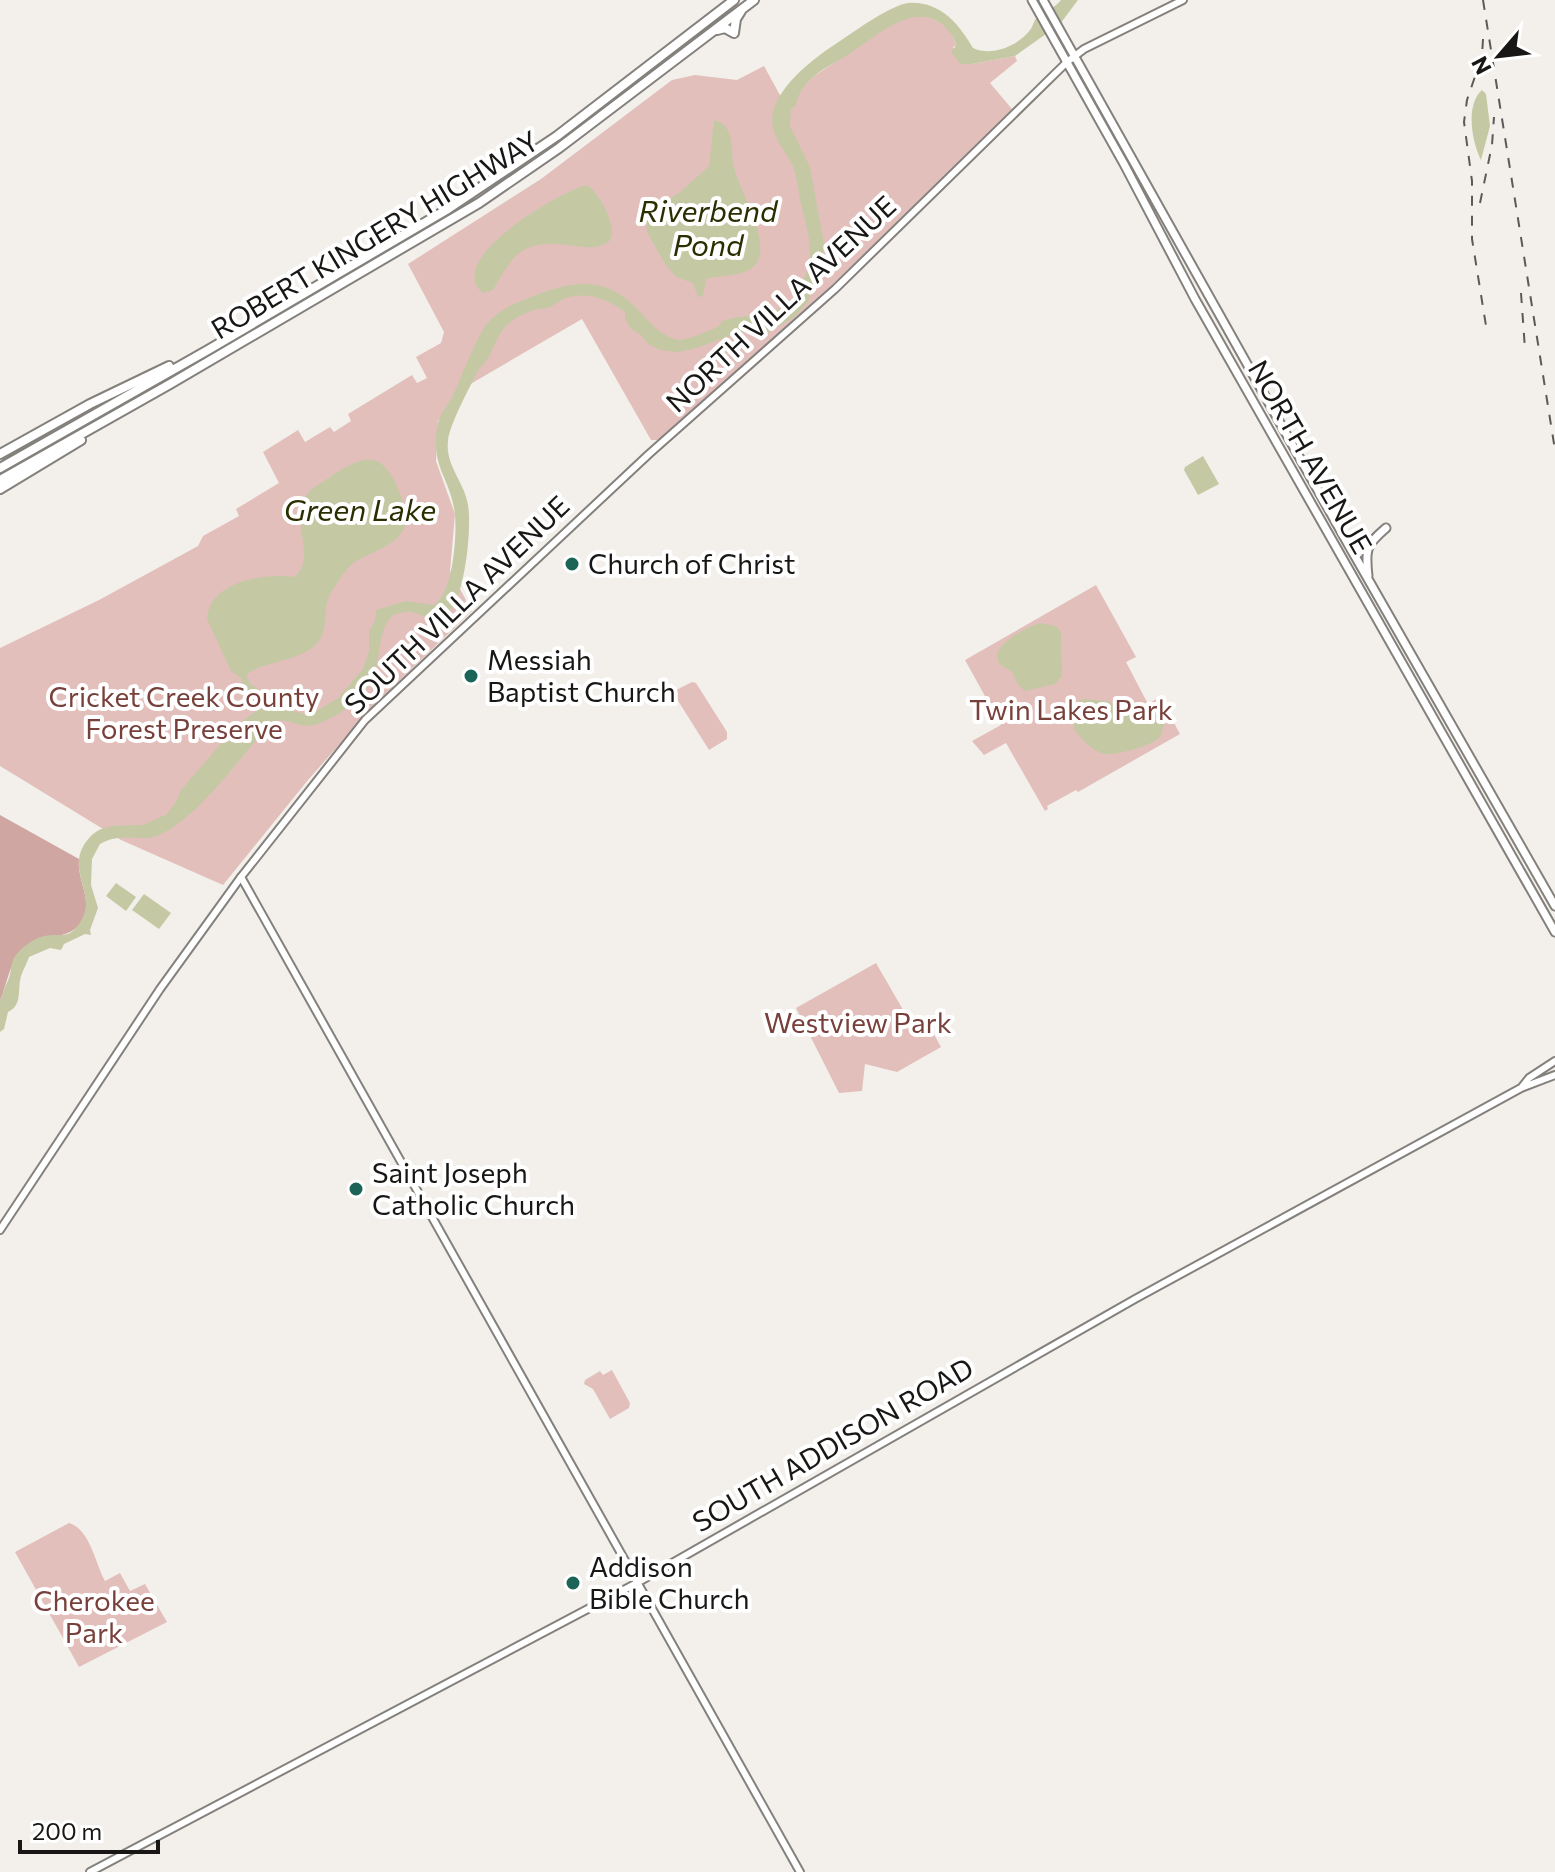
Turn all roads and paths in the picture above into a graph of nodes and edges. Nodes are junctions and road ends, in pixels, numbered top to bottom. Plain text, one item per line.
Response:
1 (734, 0) edge
2 (754, 0) edge
3 (1043, 0) edge
4 (1183, 0) edge
5 (1033, 1) edge
6 (744, 7) junction
7 (704, 37) junction
8 (1075, 55) junction
9 (1067, 62) junction
10 (240, 331) junction
11 (170, 384) junction
12 (0, 452) edge
13 (649, 454) joint
14 (0, 468) edge
15 (0, 480) edge
16 (0, 489) edge
17 (1386, 528) dead end
18 (1368, 578) junction
19 (241, 877) junction
20 (1555, 906) edge
21 (1555, 932) edge
22 (1555, 1061) edge
23 (1555, 1075) edge
24 (1521, 1088) junction
25 (0, 1230) edge
26 (637, 1583) junction
27 (90, 1872) edge
28 (800, 1872) edge

1 - 10 highway
2 - 6 highway, ROBERT KINGERY HIGHWAY
3 - 8 main road, NORTH AVENUE
4 - 8 street
5 - 9 main road, NORTH AVENUE
6 - 7 highway, ROBERT KINGERY HIGHWAY
6 - 7 highway
7 - 11 highway, ROBERT KINGERY HIGHWAY
8 - 9 street
8 - 18 main road, NORTH AVENUE
9 - 13 street, NORTH VILLA AVENUE
9 - 21 main road, NORTH AVENUE
10 - 12 highway
10 - 14 highway
11 - 15 highway, ROBERT KINGERY HIGHWAY
11 - 16 highway
13 - 19 street, SOUTH VILLA AVENUE
17 - 18 main road
18 - 20 main road, NORTH AVENUE
19 - 25 street, SOUTH VILLA AVENUE
19 - 26 street
22 - 24 street
23 - 24 street
24 - 26 street, SOUTH ADDISON ROAD
26 - 27 street, SOUTH ADDISON ROAD
26 - 28 street

